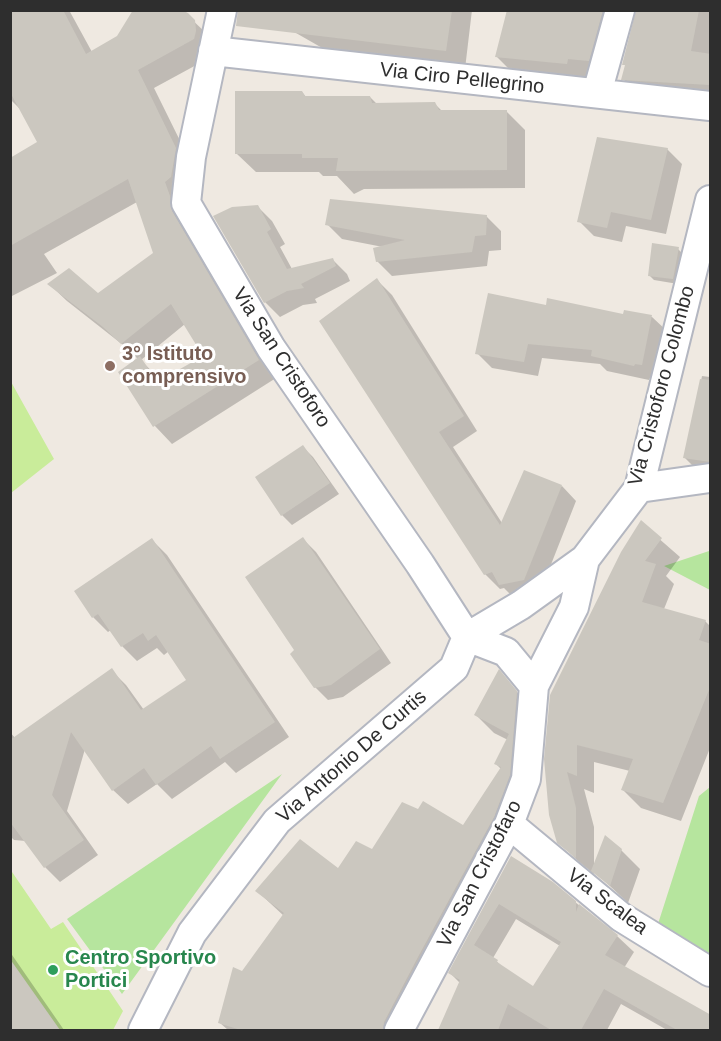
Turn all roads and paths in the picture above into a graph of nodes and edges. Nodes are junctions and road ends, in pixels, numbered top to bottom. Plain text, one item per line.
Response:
1 (222, 10) edge
2 (620, 10) edge
3 (213, 51) junction
4 (597, 93) junction
5 (711, 106) edge
6 (711, 200) edge
7 (711, 478) edge
8 (639, 488) junction
9 (585, 559) junction
10 (467, 637) junction
11 (534, 686) junction
12 (509, 824) junction
13 (711, 972) edge
14 (142, 1030) edge
15 (399, 1030) edge

1 - 3 street, Via San Cristoforo
2 - 4 street
3 - 4 street, Via Ciro Pellegrino
3 - 10 street, Via San Cristoforo
4 - 5 street, Via Ciro Pellegrino
6 - 8 street, Via Cristoforo Colombo
7 - 8 street
8 - 9 street, Via Cristoforo Colombo
9 - 10 street
9 - 11 street
10 - 11 street
10 - 14 street, Via Antonio De Curtis
11 - 12 street, Via San Cristofaro
12 - 13 street, Via Scalea
12 - 15 street, Via San Cristofaro

